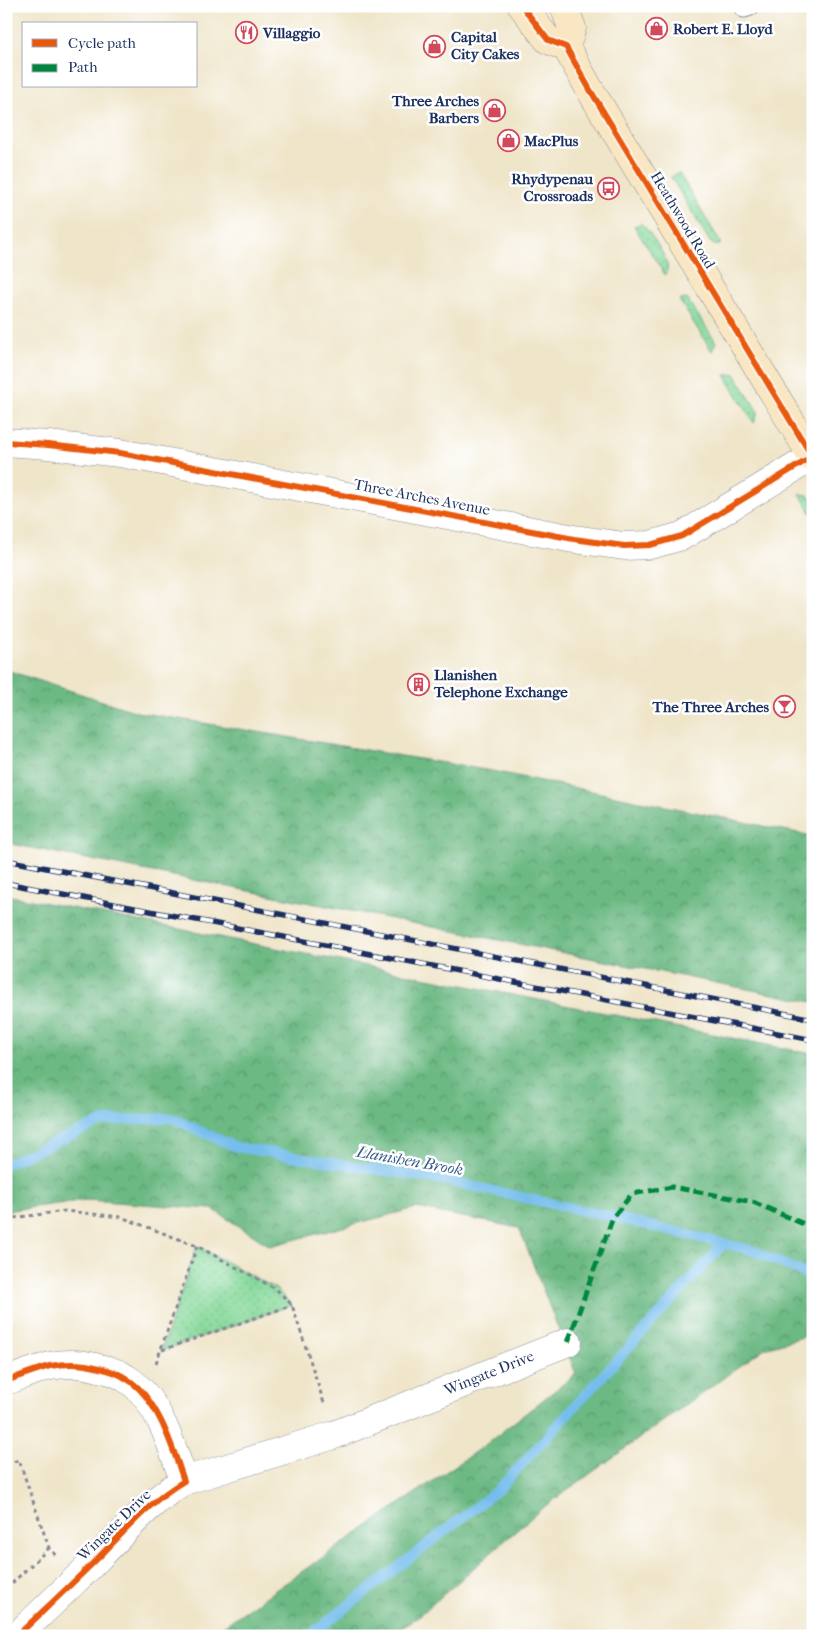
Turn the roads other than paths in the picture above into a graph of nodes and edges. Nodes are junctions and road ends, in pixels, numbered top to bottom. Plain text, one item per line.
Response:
1 (522, 6) edge
2 (564, 6) edge
3 (566, 47) junction
4 (6, 442) edge
5 (812, 457) edge
6 (568, 1342) dead end
7 (6, 1381) edge
8 (184, 1481) junction
9 (17, 1636) edge

1 - 3 street
2 - 3 street
3 - 5 street, Heathwood Road
4 - 5 street, Three Arches Avenue
6 - 8 street, Wingate Drive
7 - 8 street
8 - 9 street, Wingate Drive

